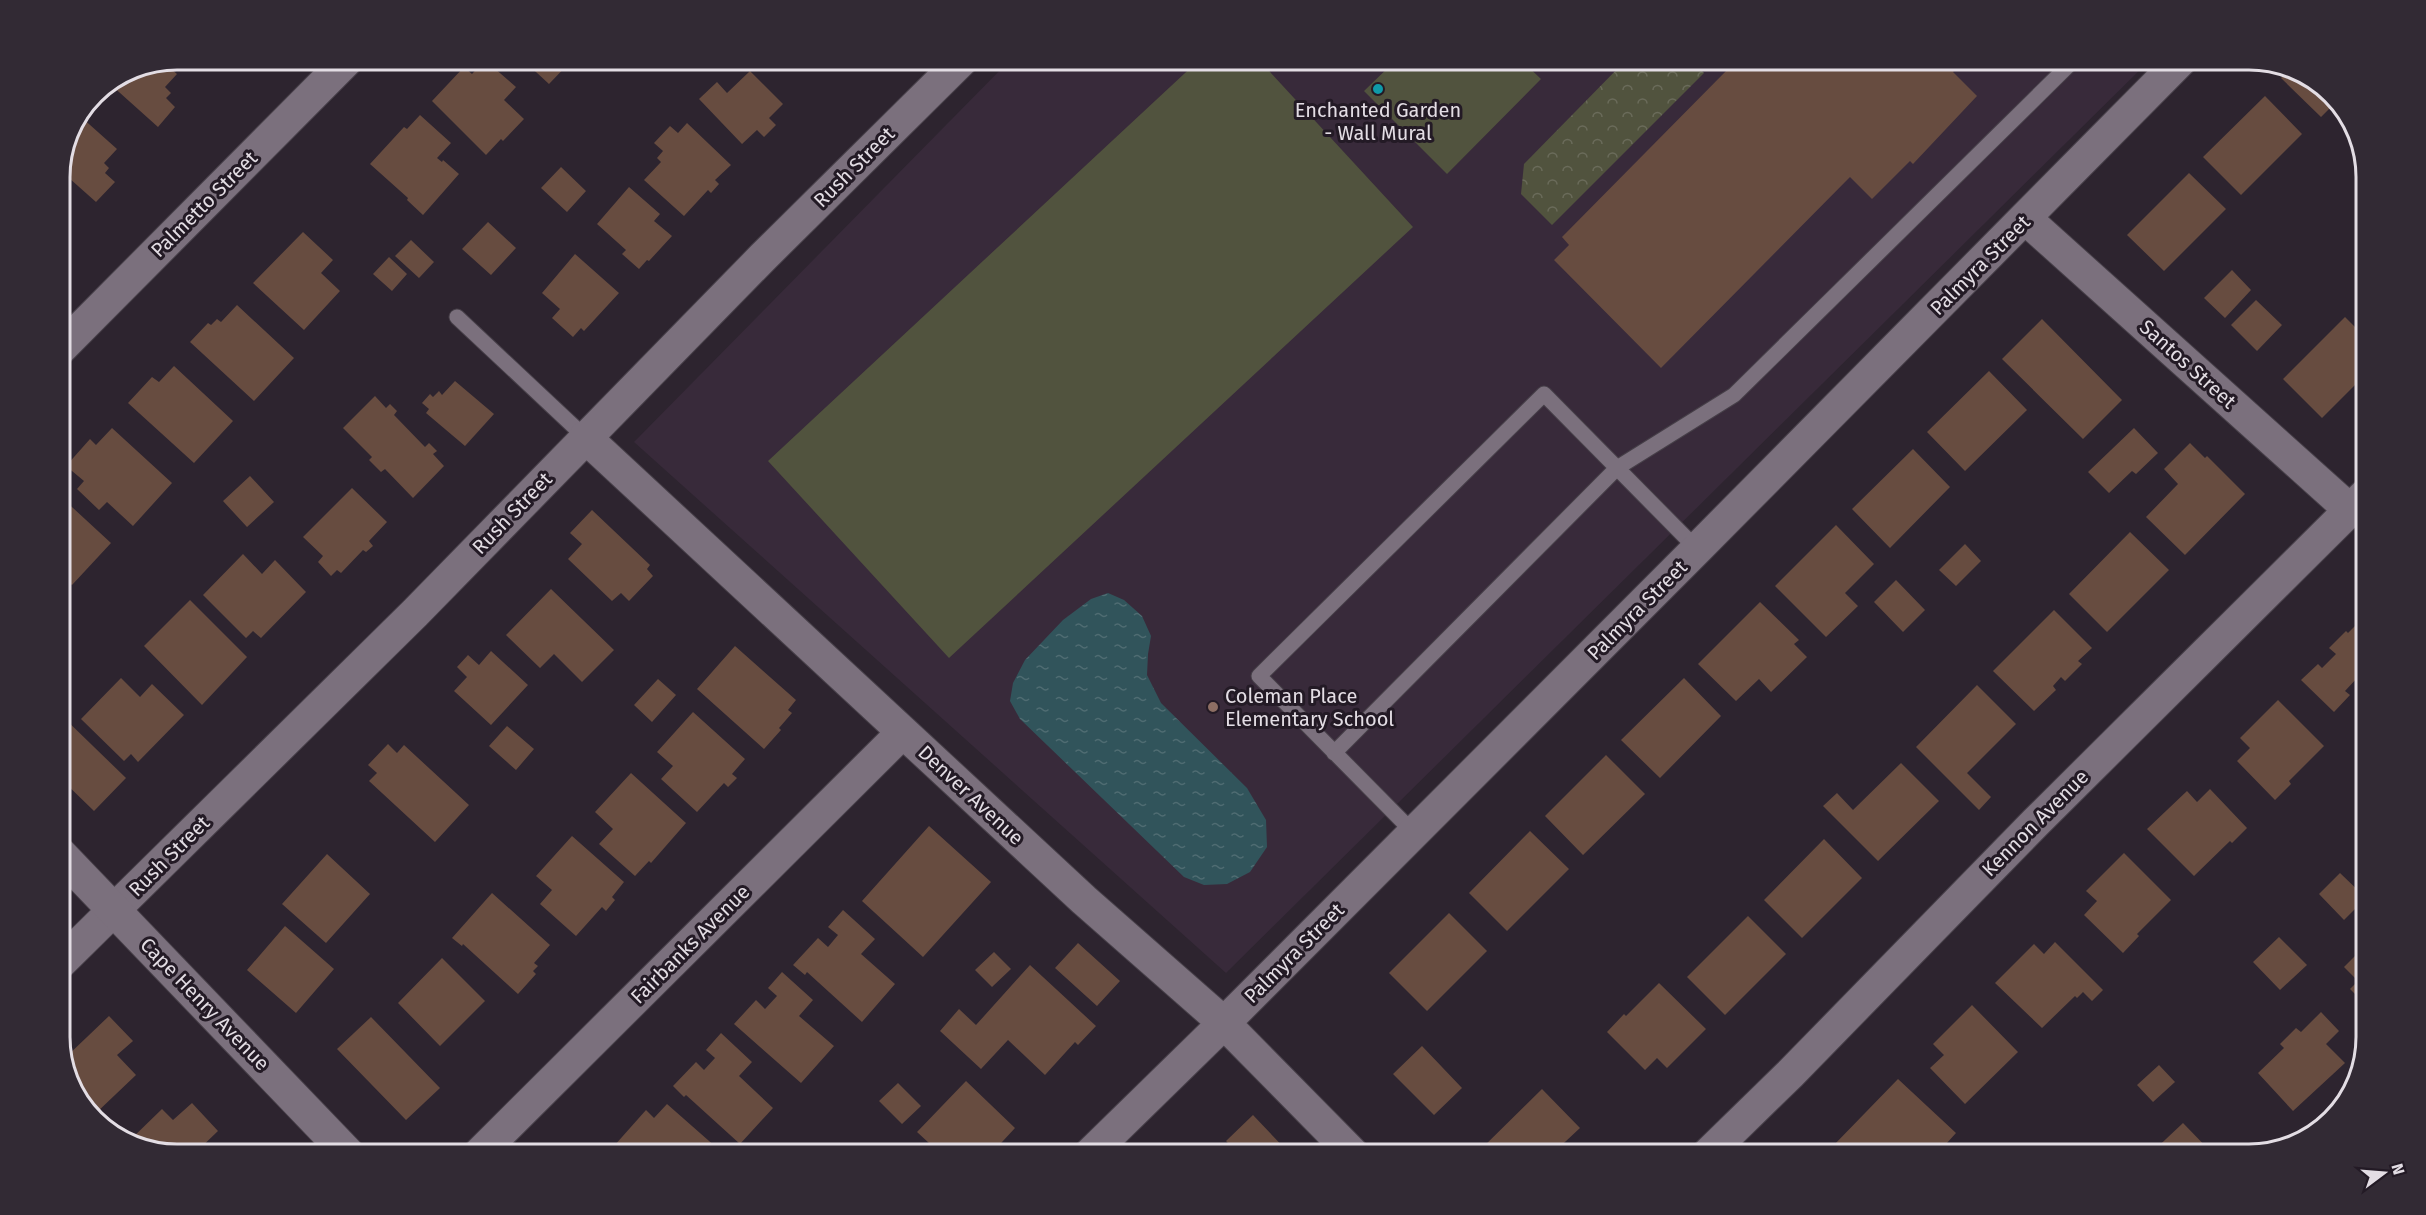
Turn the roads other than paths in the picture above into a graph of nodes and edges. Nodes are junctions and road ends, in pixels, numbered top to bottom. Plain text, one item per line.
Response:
1 (2064, 70) edge
2 (2171, 70) edge
3 (337, 71) edge
4 (951, 71) edge
5 (2026, 219) junction
6 (457, 317) dead end
7 (71, 338) edge
8 (585, 437) junction
9 (1617, 468) junction
10 (2355, 500) edge
11 (2355, 505) edge
12 (1697, 549) junction
13 (903, 732) junction
14 (1334, 753) junction
15 (1414, 833) junction
16 (71, 865) edge
17 (114, 910) junction
18 (71, 952) edge
19 (1224, 1023) junction
20 (338, 1144) edge
21 (489, 1144) edge
22 (1100, 1144) edge
23 (1343, 1144) edge
24 (1718, 1144) edge

1 - 9 lane
2 - 5 street, Palmyra Street
3 - 7 street, Palmetto Street
4 - 8 street, Rush Street
5 - 10 street, Santos Street
5 - 12 street, Palmyra Street
6 - 8 lane
8 - 13 street, Denver Avenue
8 - 17 street, Rush Street
9 - 12 lane
9 - 14 lane
9 - 14 lane
11 - 24 street, Kennon Avenue
12 - 15 street, Palmyra Street
13 - 19 street, Denver Avenue
13 - 21 street, Fairbanks Avenue
14 - 15 lane
15 - 19 street, Palmyra Street
16 - 17 street, Cape Henry Avenue
17 - 18 street, Rush Street
17 - 20 street, Cape Henry Avenue
19 - 22 street, Palmyra Street
19 - 23 street, Denver Avenue

